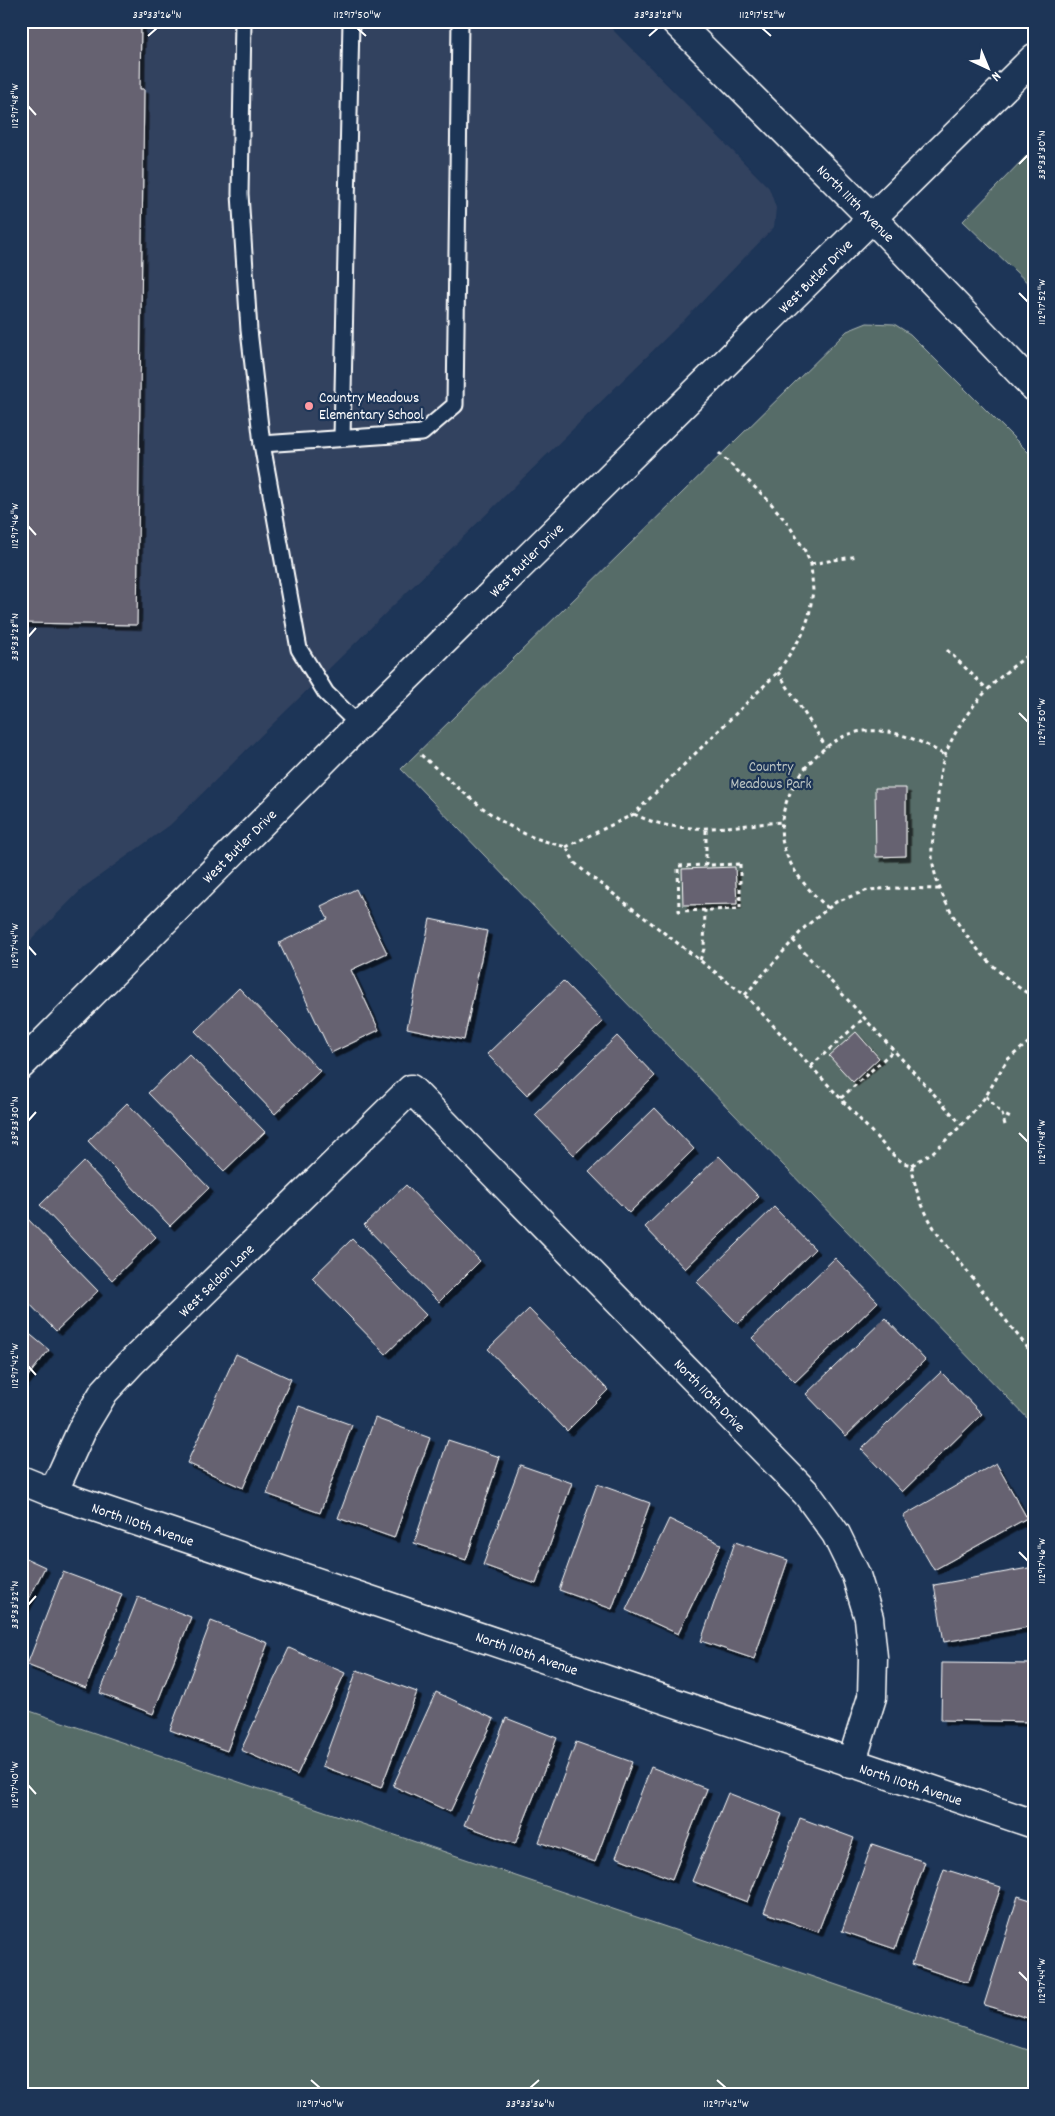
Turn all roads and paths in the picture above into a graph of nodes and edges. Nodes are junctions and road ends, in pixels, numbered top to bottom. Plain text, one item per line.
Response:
1 (243, 21) edge
2 (351, 21) edge
3 (460, 21) edge
4 (675, 21) edge
5 (1034, 58) edge
6 (872, 218) junction
7 (1034, 387) edge
8 (342, 438) junction
9 (262, 444) junction
10 (719, 453) dead end
11 (858, 556) dead end
12 (811, 564) junction
13 (947, 650) dead end
14 (1034, 652) edge
15 (778, 672) junction
16 (987, 690) junction
17 (359, 725) junction
18 (826, 746) junction
19 (421, 755) dead end
20 (946, 756) junction
21 (634, 814) junction
22 (782, 822) junction
23 (706, 830) junction
24 (566, 847) junction
25 (706, 865) junction
26 (940, 889) junction
27 (828, 908) junction
28 (705, 910) junction
29 (793, 940) junction
30 (700, 960) junction
31 (745, 995) junction
32 (1034, 997) edge
33 (864, 1018) junction
34 (1034, 1038) edge
35 (894, 1050) junction
36 (21, 1065) edge
37 (811, 1066) junction
38 (411, 1089) joint
39 (986, 1096) junction
40 (840, 1098) junction
41 (1002, 1114) junction
42 (1013, 1119) dead end
43 (962, 1125) junction
44 (1006, 1125) dead end
45 (912, 1165) junction
46 (1034, 1356) edge
47 (21, 1480) edge
48 (53, 1493) junction
49 (852, 1764) junction
50 (1034, 1824) edge

1 - 9 lane
2 - 8 lane
3 - 8 lane
4 - 6 street, North 111th Avenue
5 - 6 street, West Butler Drive
6 - 7 street, North 111th Avenue
6 - 17 street, West Butler Drive
8 - 9 lane
9 - 17 lane
10 - 12 path
11 - 12 path
12 - 15 path
13 - 16 path
14 - 16 path
15 - 18 path
15 - 21 path
16 - 20 path
17 - 36 street, West Butler Drive
18 - 20 path
18 - 22 path
19 - 24 path
20 - 26 path
21 - 23 path
21 - 24 path
22 - 23 path
22 - 27 path
23 - 25 path
24 - 30 path
25 - 28 path
25 - 28 path
26 - 27 path
26 - 32 path
27 - 29 path
28 - 30 path
29 - 31 path
29 - 33 path
30 - 31 path
31 - 37 path
33 - 35 path
33 - 37 path
34 - 39 path
35 - 40 path
35 - 43 path
37 - 40 path
38 - 48 street, West Seldon Lane
38 - 49 street, North 110th Drive
39 - 41 path
39 - 43 path
40 - 45 path
41 - 42 path
41 - 44 path
43 - 45 path
45 - 46 path
47 - 48 street, North 110th Avenue
48 - 49 street, North 110th Avenue
49 - 50 street, North 110th Avenue

